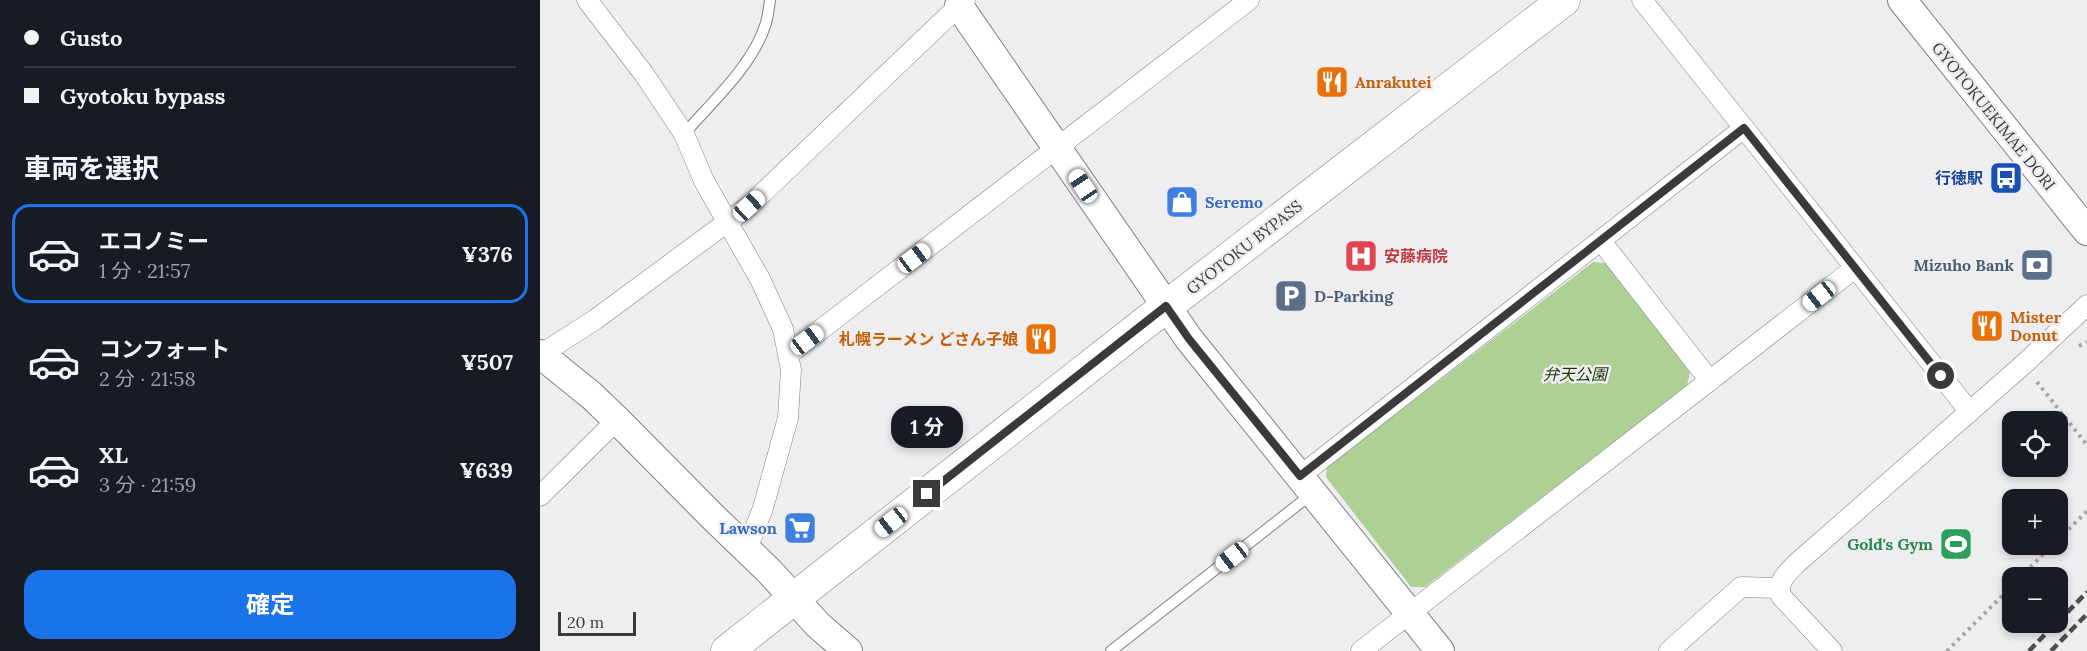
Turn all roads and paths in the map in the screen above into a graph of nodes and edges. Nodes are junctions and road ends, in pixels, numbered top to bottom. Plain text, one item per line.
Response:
1 (588, 0) edge
2 (770, 0) edge
3 (1249, 0) edge
4 (1564, 0) edge
5 (1642, 0) edge
6 (1902, 0) edge
7 (962, 3) edge
8 (1744, 128) junction
9 (684, 134) junction
10 (1057, 147) junction
11 (727, 222) junction
12 (2087, 231) edge
13 (1601, 241) junction
14 (1855, 268) junction
15 (2087, 305) edge
16 (1166, 306) junction
17 (789, 354) junction
18 (540, 355) edge
19 (2024, 364) junction
20 (1710, 381) junction
21 (1970, 412) junction
22 (617, 420) junction
23 (2087, 445) edge
24 (1307, 485) junction
25 (540, 496) edge
26 (2087, 510) edge
27 (2068, 530) edge
28 (747, 549) junction
29 (2042, 555) edge
30 (2031, 567) edge
31 (1779, 588) junction
32 (2002, 596) edge
33 (795, 598) junction
34 (1410, 613) junction
35 (727, 651) edge
36 (848, 651) edge
37 (1111, 651) edge
38 (1361, 651) edge
39 (1440, 651) edge
40 (1669, 651) edge
41 (1832, 651) edge
42 (1947, 651) edge

1 - 9 street
2 - 9 lane
3 - 10 street
4 - 16 main road, GYOTOKU BYPASS
5 - 8 street
6 - 12 street, GYOTOKUEKIMAE DORI
7 - 10 street
7 - 11 street
8 - 13 street
8 - 14 street
9 - 11 street
10 - 16 street
10 - 17 street
11 - 17 street
11 - 18 street
13 - 20 street
13 - 24 street
14 - 20 street
14 - 21 street
15 - 19 street
16 - 24 street
16 - 33 main road, GYOTOKU BYPASS
17 - 28 street
18 - 22 street
19 - 21 street
19 - 23 path
20 - 34 street
21 - 31 street
22 - 25 street
22 - 28 street
24 - 34 street
24 - 37 lane
26 - 27 path
28 - 33 street
29 - 30 path
31 - 40 street
31 - 41 street
32 - 42 path
33 - 35 main road, GYOTOKU BYPASS
33 - 36 street
34 - 38 street
34 - 39 street

